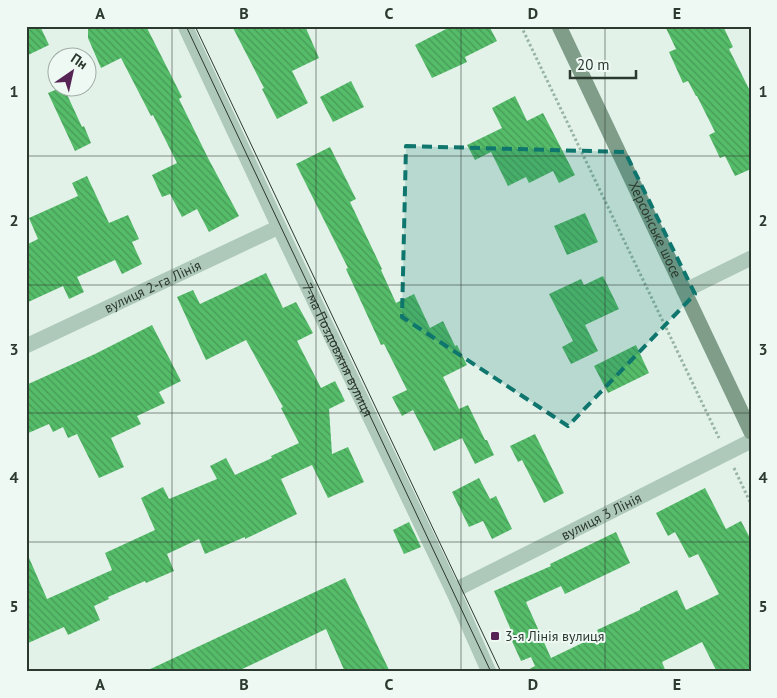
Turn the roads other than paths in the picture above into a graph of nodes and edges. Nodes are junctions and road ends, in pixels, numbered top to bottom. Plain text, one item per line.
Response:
1 (185, 26) edge
2 (559, 26) edge
3 (279, 227) junction
4 (751, 258) edge
5 (684, 291) junction
6 (26, 346) edge
7 (751, 432) edge
8 (751, 441) edge
9 (453, 591) junction
10 (489, 672) edge

1 - 3 street, 7-ма Поздовжня вулиця
2 - 5 main road, Херсонське шосе
3 - 6 street, вулиця 2-га Лінія
3 - 9 street, 7-ма Поздовжня вулиця
4 - 5 street
5 - 7 main road, Херсонське шосе
8 - 9 street, вулиця 3 Лінія
9 - 10 street, 7-ма Поздовжня вулиця

